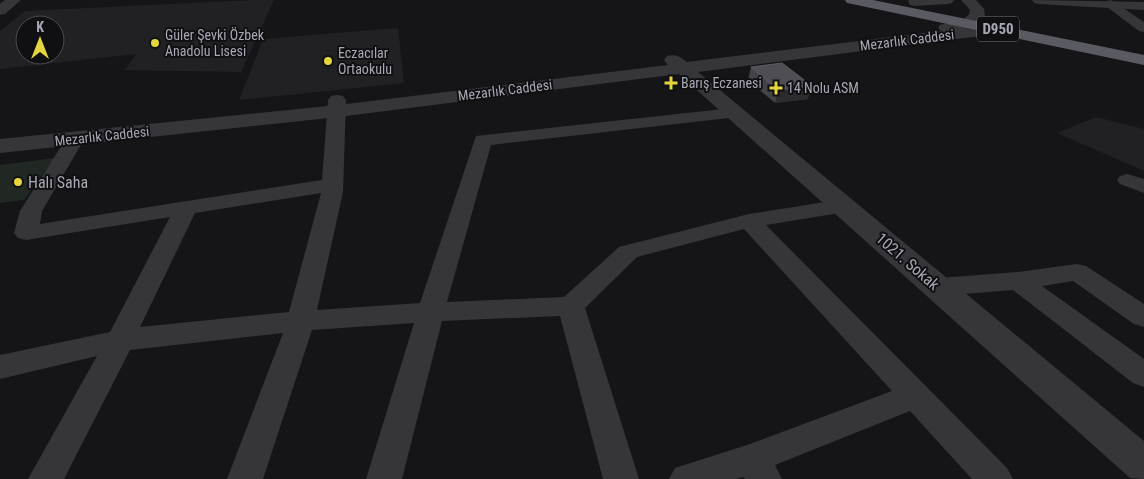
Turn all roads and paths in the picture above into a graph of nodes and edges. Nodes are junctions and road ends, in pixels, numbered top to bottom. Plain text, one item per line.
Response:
1 (14, 0) edge
2 (852, 0) edge
3 (946, 0) edge
4 (1039, 0) edge
5 (909, 1) edge
6 (1111, 4) junction
7 (1144, 6) edge
8 (0, 11) edge
9 (971, 13) edge
10 (1001, 25) junction
11 (1144, 28) edge
12 (1144, 50) edge
13 (1144, 60) edge
14 (676, 63) junction
15 (337, 105) junction
16 (732, 113) junction
17 (0, 133) edge
18 (76, 138) junction
19 (0, 146) edge
20 (333, 185) junction
21 (844, 206) junction
22 (186, 208) junction
23 (749, 221) junction
24 (1018, 280) junction
25 (939, 287) junction
26 (571, 306) junction
27 (431, 312) junction
28 (1144, 317) edge
29 (302, 321) junction
30 (120, 340) junction
31 (0, 367) edge
32 (1144, 375) edge
33 (916, 396) junction
34 (1144, 465) edge
35 (757, 469) edge
36 (46, 479) edge
37 (246, 479) edge
38 (384, 479) edge
39 (621, 479) edge
40 (687, 479) edge
41 (995, 479) edge

1 - 8 street
2 - 9 highway, D950
3 - 5 street
4 - 6 street
5 - 9 highway, D950
6 - 7 street
6 - 11 street
9 - 10 highway, D950
9 - 14 street, Mezarlık Caddesi
10 - 12 highway, D950
10 - 13 highway, D950
10 - 14 street, Mezarlık Caddesi
14 - 15 street, Mezarlık Caddesi
14 - 16 street, 1021. Sokak
15 - 17 street, Mezarlık Caddesi
15 - 18 street, Mezarlık Caddesi
15 - 20 street
16 - 21 street, 1021. Sokak
16 - 27 street
18 - 19 street, Mezarlık Caddesi
18 - 22 street
20 - 22 street
20 - 29 street
21 - 23 street
21 - 25 street, 1021. Sokak
22 - 30 street
23 - 26 street
23 - 33 street
24 - 25 street
24 - 28 street
24 - 32 street
25 - 34 street, 1021. Sokak
26 - 27 street
26 - 39 street
27 - 29 street
27 - 38 street
29 - 30 street
29 - 37 street
30 - 31 street
30 - 36 street
33 - 35 street
33 - 41 street
35 - 40 street

